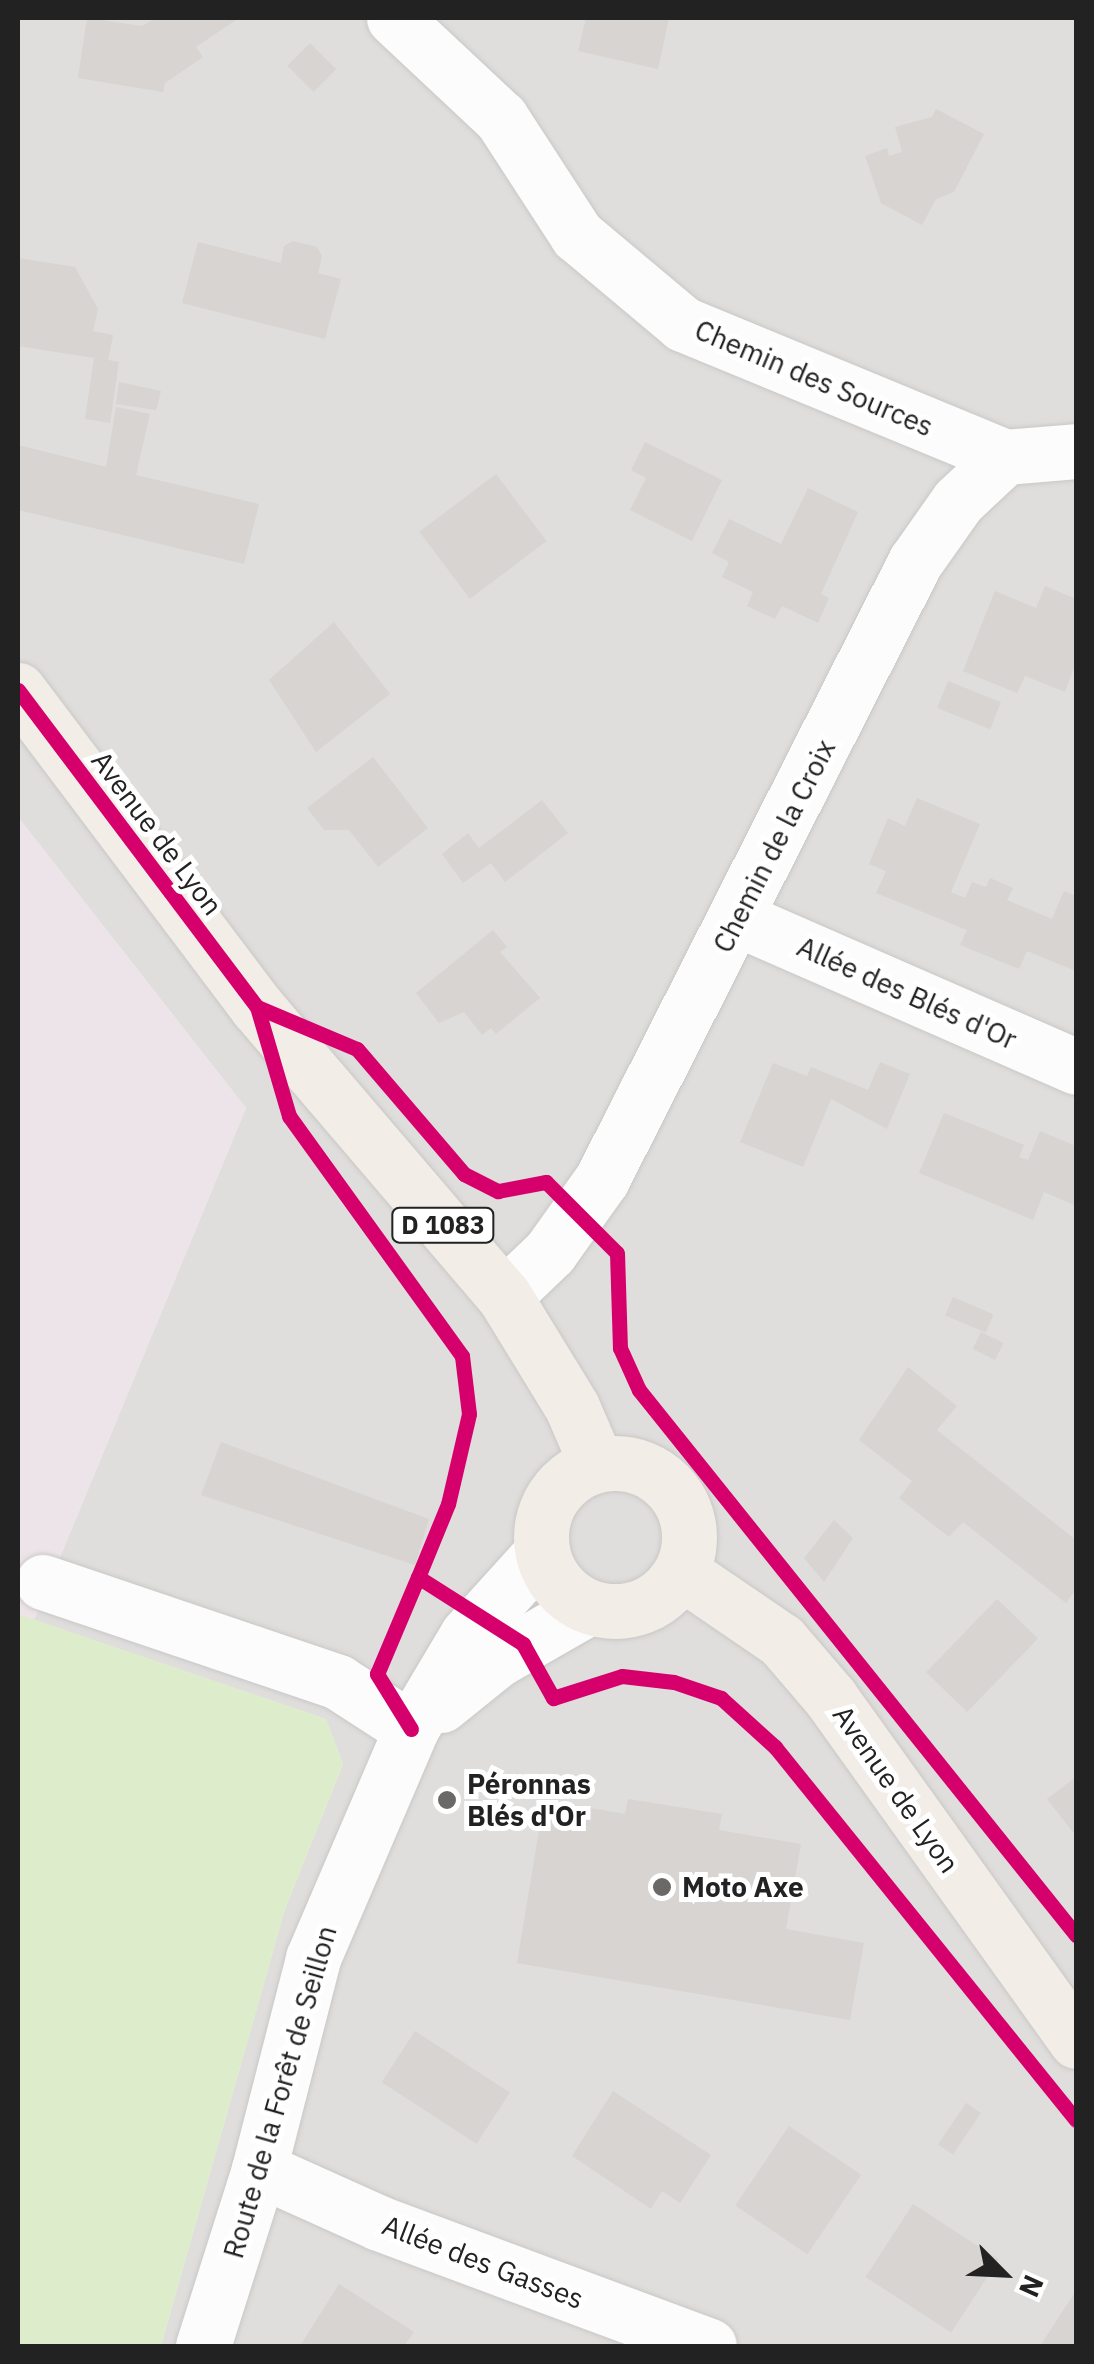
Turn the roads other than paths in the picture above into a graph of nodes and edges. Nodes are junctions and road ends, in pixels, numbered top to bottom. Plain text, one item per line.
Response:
1 (394, 18) edge
2 (1076, 450) edge
3 (1005, 457) junction
4 (18, 690) edge
5 (738, 920) junction
6 (1076, 1067) edge
7 (504, 1296) junction
8 (596, 1465) junction
9 (542, 1552) junction
10 (680, 1572) junction
11 (42, 1582) dead end
12 (589, 1607) junction
13 (411, 1729) junction
14 (1069, 2017) edge
15 (259, 2169) junction
16 (203, 2346) edge
17 (710, 2346) edge

1 - 3 street, Chemin des Sources
2 - 3 street
3 - 5 street, Chemin de la Croix
4 - 7 main road, Avenue de Lyon / D 1083
5 - 6 street, Allée des Blés d'Or
5 - 7 street, Chemin de la Croix
7 - 8 main road, Avenue de Lyon / D 1083
8 - 9 main road
8 - 10 main road
9 - 12 main road
9 - 13 street, Route de la Forêt de Seillon
10 - 12 main road
10 - 14 main road, Avenue de Lyon
11 - 13 street
12 - 13 street, Route de la Forêt de Seillon
13 - 15 street, Route de la Forêt de Seillon
15 - 16 street, Route de la Forêt de Seillon
15 - 17 street, Allée des Gasses

